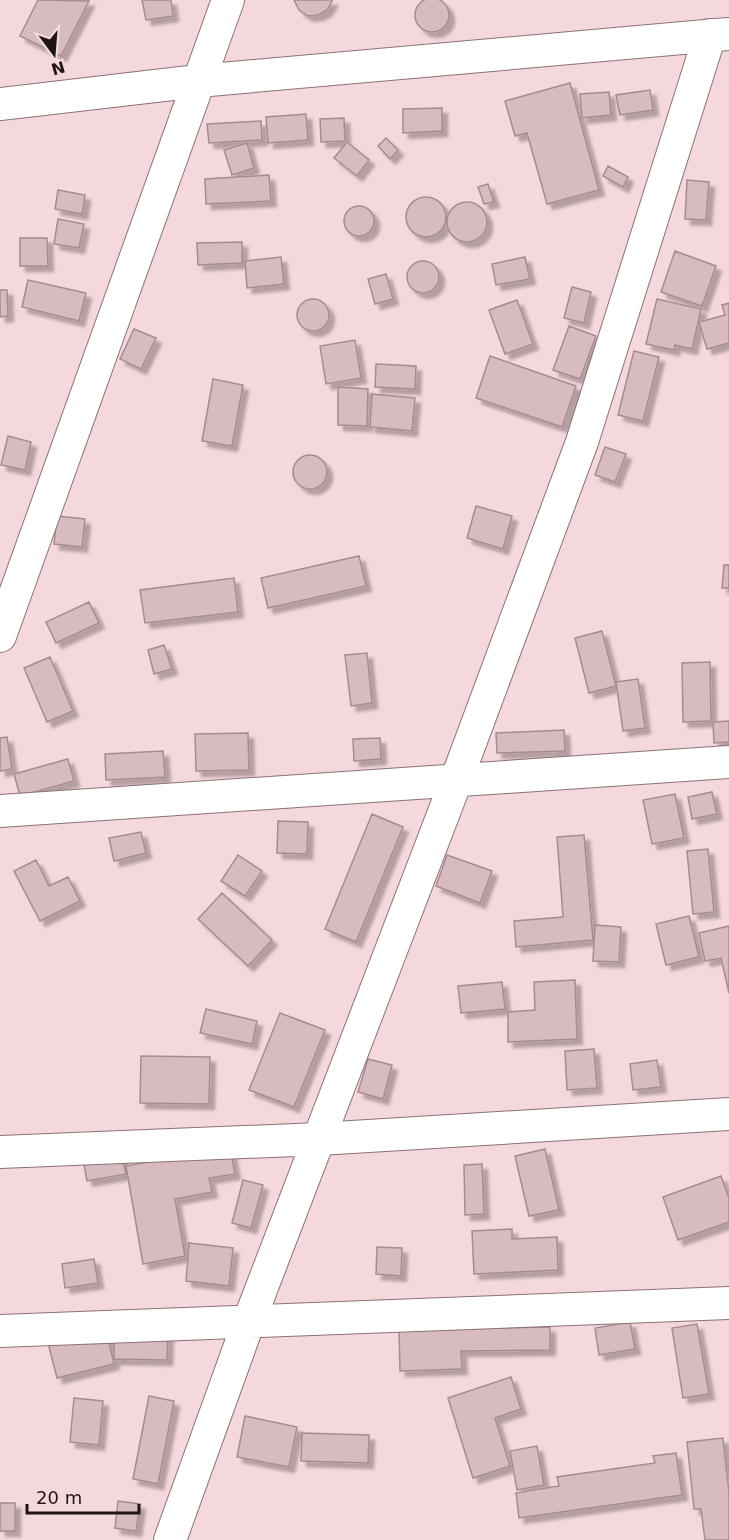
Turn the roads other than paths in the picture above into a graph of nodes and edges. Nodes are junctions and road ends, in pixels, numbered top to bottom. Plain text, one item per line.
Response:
1 (228, 0) edge
2 (720, 34) edge
3 (198, 81) junction
4 (0, 104) edge
5 (0, 636) edge
6 (729, 762) edge
7 (456, 781) junction
8 (0, 811) edge
9 (729, 1114) edge
10 (319, 1139) junction
11 (0, 1152) edge
12 (729, 1303) edge
13 (249, 1321) junction
14 (0, 1331) edge
15 (170, 1540) edge

1 - 3 street
2 - 3 street
2 - 7 street
3 - 4 street
3 - 5 street
6 - 7 street
7 - 8 street
7 - 10 street
9 - 10 street
10 - 11 street
10 - 13 street
12 - 13 street
13 - 14 street
13 - 15 street

